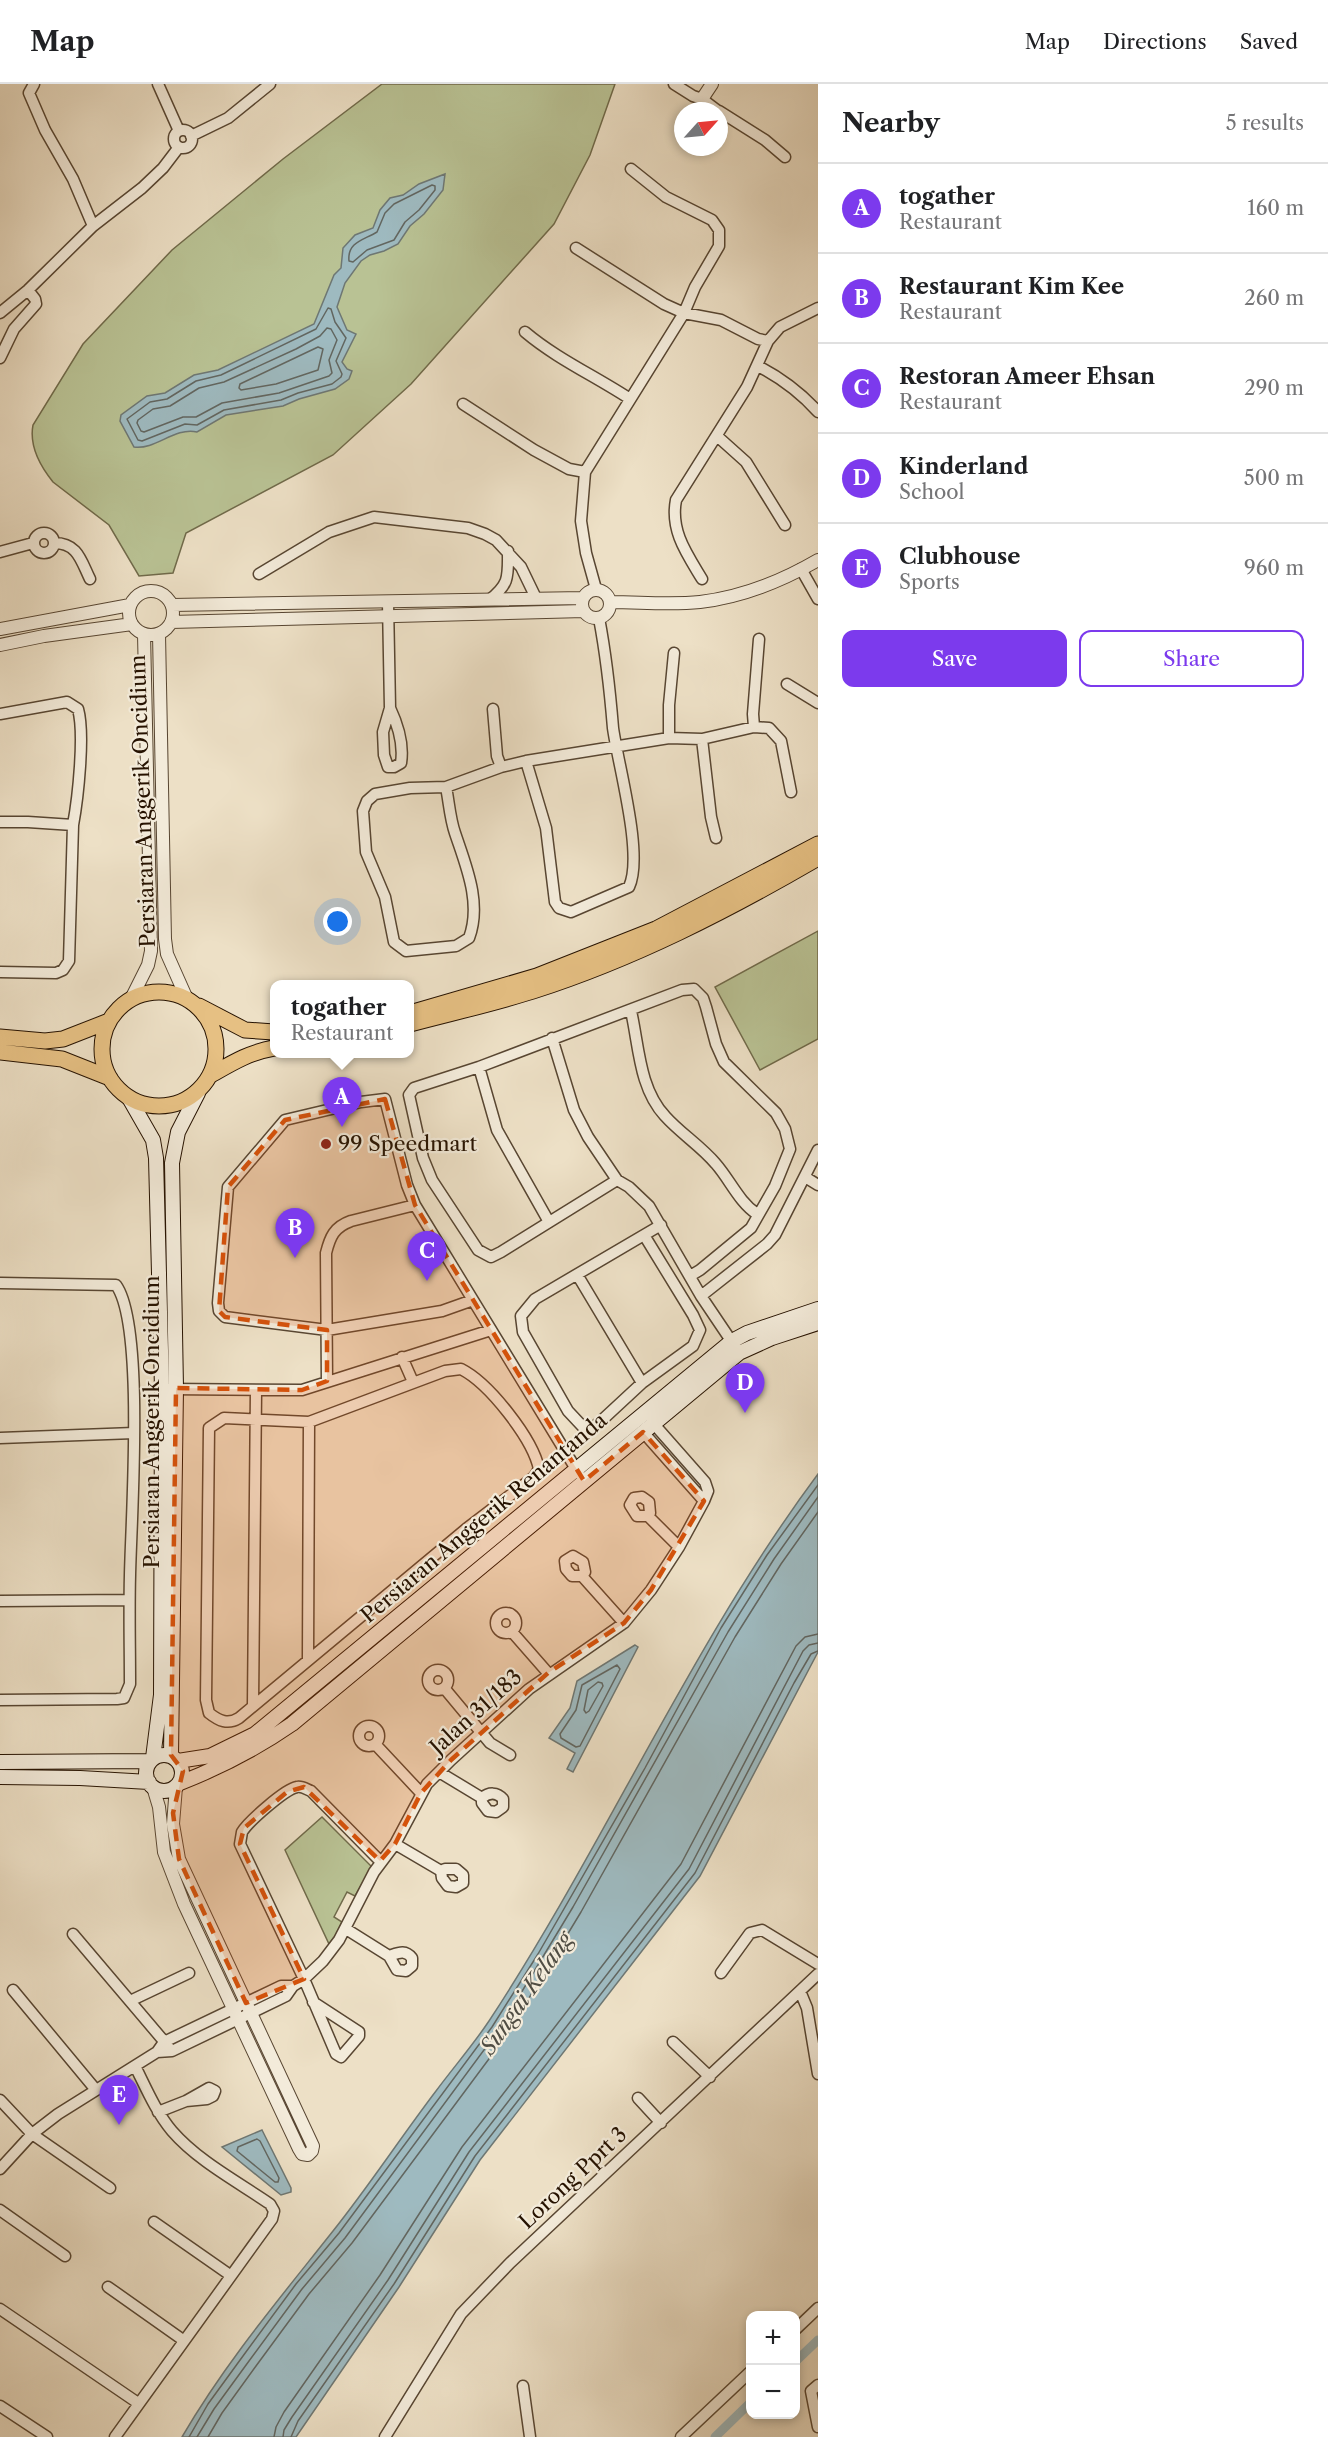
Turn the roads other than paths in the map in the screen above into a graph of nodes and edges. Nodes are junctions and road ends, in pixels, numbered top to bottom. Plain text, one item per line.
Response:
1 (34, 84) edge
2 (158, 84) edge
3 (270, 84) edge
4 (674, 84) edge
5 (712, 84) edge
6 (702, 99) junction
7 (706, 102) edge
8 (728, 117) edge
9 (179, 130) junction
10 (191, 136) junction
11 (178, 147) junction
12 (785, 158) dead end
13 (631, 169) dead end
14 (93, 226) junction
15 (576, 248) dead end
16 (28, 290) junction
17 (818, 308) edge
18 (0, 313) edge
19 (684, 313) junction
20 (525, 332) dead end
21 (768, 341) junction
22 (0, 358) edge
23 (758, 366) junction
24 (630, 399) junction
25 (463, 404) dead end
26 (818, 412) edge
27 (717, 436) junction
28 (585, 472) junction
29 (785, 525) dead end
30 (508, 551) junction
31 (0, 552) edge
32 (818, 560) edge
33 (801, 569) junction
34 (259, 574) dead end
35 (90, 579) dead end
36 (702, 579) dead end
37 (596, 589) junction
38 (536, 598) junction
39 (583, 598) junction
40 (489, 600) junction
41 (818, 600) edge
42 (610, 602) junction
43 (130, 605) junction
44 (172, 605) junction
45 (388, 609) junction
46 (584, 611) junction
47 (599, 618) junction
48 (171, 622) junction
49 (132, 624) junction
50 (0, 629) edge
51 (144, 634) junction
52 (159, 634) junction
53 (759, 639) dead end
54 (0, 645) edge
55 (674, 653) dead end
56 (787, 684) dead end
57 (818, 703) edge
58 (390, 708) dead end
59 (493, 709) dead end
60 (0, 714) edge
61 (754, 727) junction
62 (669, 738) junction
63 (702, 739) junction
64 (616, 746) junction
65 (526, 760) junction
66 (501, 767) junction
67 (446, 787) junction
68 (791, 792) dead end
69 (0, 822) edge
70 (73, 825) junction
71 (716, 838) dead end
72 (818, 844) edge
73 (818, 858) edge
74 (0, 972) edge
75 (131, 999) junction
76 (192, 1002) junction
77 (631, 1011) junction
78 (414, 1012) edge
79 (109, 1021) junction
80 (414, 1023) edge
81 (270, 1032) edge
82 (0, 1037) edge
83 (552, 1038) junction
84 (270, 1049) edge
85 (0, 1052) edge
86 (478, 1067) junction
87 (211, 1075) junction
88 (110, 1078) junction
89 (198, 1093) junction
90 (129, 1098) junction
91 (818, 1150) edge
92 (805, 1176) junction
93 (617, 1180) junction
94 (818, 1185) edge
95 (415, 1205) junction
96 (757, 1214) junction
97 (549, 1222) junction
98 (661, 1225) junction
99 (644, 1235) junction
100 (578, 1276) junction
101 (690, 1276) junction
102 (0, 1283) edge
103 (701, 1296) junction
104 (473, 1300) junction
105 (818, 1309) edge
106 (818, 1323) edge
107 (327, 1330) junction
108 (491, 1330) junction
109 (736, 1347) junction
110 (402, 1357) junction
111 (327, 1381) junction
112 (413, 1382) junction
113 (642, 1383) junction
114 (169, 1389) junction
115 (255, 1390) junction
116 (255, 1420) junction
117 (309, 1422) junction
118 (648, 1428) junction
119 (134, 1433) junction
120 (0, 1438) edge
121 (675, 1448) junction
122 (665, 1457) junction
123 (576, 1468) junction
124 (584, 1481) junction
125 (704, 1501) junction
126 (648, 1516) dead end
127 (679, 1547) junction
128 (582, 1576) dead end
129 (129, 1600) junction
130 (0, 1601) edge
131 (624, 1623) junction
132 (513, 1633) dead end
133 (308, 1659) junction
134 (548, 1673) junction
135 (445, 1689) dead end
136 (0, 1700) edge
137 (253, 1704) junction
138 (482, 1732) junction
139 (376, 1745) dead end
140 (510, 1755) dead end
141 (175, 1758) junction
142 (152, 1759) junction
143 (0, 1762) edge
144 (439, 1772) junction
145 (0, 1777) edge
146 (151, 1784) junction
147 (178, 1785) junction
148 (421, 1793) junction
149 (482, 1798) dead end
150 (396, 1844) junction
151 (380, 1861) junction
152 (441, 1871) dead end
153 (346, 1929) junction
154 (73, 1934) dead end
155 (389, 1956) dead end
156 (818, 1964) edge
157 (189, 1973) dead end
158 (721, 1973) dead end
159 (818, 1974) edge
160 (304, 1979) junction
161 (13, 1990) dead end
162 (800, 1991) junction
163 (129, 2001) junction
164 (313, 2002) junction
165 (248, 2008) junction
166 (235, 2014) junction
167 (164, 2042) junction
168 (673, 2042) dead end
169 (172, 2051) junction
170 (157, 2052) junction
171 (135, 2066) junction
172 (818, 2074) edge
173 (710, 2077) junction
174 (96, 2090) junction
175 (638, 2098) dead end
176 (0, 2100) edge
177 (186, 2101) dead end
178 (158, 2112) junction
179 (661, 2123) junction
180 (32, 2134) junction
181 (0, 2169) edge
182 (110, 2188) dead end
183 (0, 2210) edge
184 (153, 2222) dead end
185 (65, 2256) dead end
186 (231, 2275) junction
187 (108, 2287) dead end
188 (818, 2308) edge
189 (0, 2309) edge
190 (800, 2324) edge
191 (183, 2340) junction
192 (746, 2376) edge
193 (818, 2385) edge
194 (523, 2386) dead end
195 (138, 2403) junction
196 (0, 2406) edge
197 (818, 2427) edge
198 (47, 2437) edge
199 (115, 2437) edge
200 (385, 2437) edge
201 (530, 2437) edge
202 (681, 2437) edge

1 - 14 street
2 - 9 street
3 - 10 street
4 - 6 street
5 - 6 street
6 - 7 street
8 - 12 street
9 - 10 street
9 - 11 street
10 - 11 street
11 - 14 street
13 - 19 street
14 - 16 street
15 - 19 street
16 - 18 street
16 - 22 street
17 - 21 street
19 - 21 street
19 - 24 street
20 - 24 street
21 - 23 street
23 - 26 street
23 - 27 street
24 - 28 street
25 - 28 street
27 - 29 street
27 - 36 street
28 - 37 street
30 - 34 street
30 - 38 street
30 - 40 street
31 - 35 street
32 - 33 street
33 - 41 street
33 - 42 street
37 - 39 street
37 - 42 street
38 - 39 street
38 - 40 street
39 - 46 street
40 - 45 street
42 - 47 street
43 - 44 street
43 - 49 street
43 - 50 street
44 - 45 street
44 - 48 street
45 - 46 street
45 - 48 street
45 - 58 street
46 - 47 street
47 - 64 street
48 - 52 street
49 - 51 street
49 - 54 street
51 - 52 street
51 - 75 street, Persiaran Anggerik Oncidium
52 - 76 street, Persiaran Anggerik Oncidium
53 - 61 street
55 - 62 street
56 - 57 street
59 - 66 street
60 - 70 street
61 - 63 street
61 - 68 street
62 - 63 street
62 - 64 street
63 - 71 street
64 - 65 street
64 - 65 street
65 - 66 street
66 - 67 street
67 - 67 street
69 - 70 street
70 - 74 street
72 - 78 main road
73 - 80 main road
75 - 76 main road
75 - 79 main road
76 - 81 main road
76 - 87 main road
77 - 83 street
77 - 96 street
77 - 96 street
79 - 82 main road
79 - 88 main road
83 - 86 street
83 - 93 street
84 - 87 main road
85 - 88 main road
86 - 97 street
86 - 97 street
87 - 89 main road
88 - 90 main road
89 - 90 main road
89 - 114 main road, Persiaran Anggerik Oncidium
90 - 114 main road, Persiaran Anggerik Oncidium
91 - 92 street
92 - 94 street
92 - 103 street
93 - 97 street
93 - 98 street
95 - 104 street
95 - 107 street
95 - 107 street
96 - 101 street
98 - 99 street
98 - 101 street
99 - 100 street
99 - 113 street
100 - 113 street
100 - 113 street
101 - 103 street
102 - 119 street
103 - 109 street
104 - 107 street
104 - 108 street
105 - 109 main road, Persiaran Anggerik Renantanda
106 - 109 main road, Persiaran Anggerik Renantanda
107 - 111 street
108 - 110 street
108 - 123 street
109 - 118 main road, Persiaran Anggerik Renantanda
109 - 123 main road, Persiaran Anggerik Renantanda
110 - 111 street
110 - 112 street
111 - 115 street
112 - 117 street
112 - 133 street
114 - 115 street
114 - 141 main road, Persiaran Anggerik Oncidium
114 - 142 main road, Persiaran Anggerik Oncidium
115 - 116 street
116 - 117 street
116 - 137 street
116 - 137 street
117 - 133 street
118 - 121 street
118 - 122 street
118 - 124 main road, Persiaran Anggerik Renantanda
119 - 120 street
119 - 129 street
121 - 122 street
121 - 125 street
122 - 125 street
123 - 124 street
123 - 141 main road, Persiaran Anggerik Renantanda
124 - 147 main road, Persiaran Anggerik Renantanda
125 - 127 street, Jalan 31/183
126 - 127 street
127 - 131 street, Jalan 31/183
128 - 131 street
129 - 130 street
129 - 136 street
131 - 134 street, Jalan 31/183
132 - 134 street
133 - 137 street
134 - 138 street, Jalan 31/183
135 - 138 street
138 - 140 street
138 - 144 street, Jalan 31/183
139 - 148 street
141 - 142 main road
141 - 147 main road
142 - 143 main road
142 - 146 main road
144 - 148 street, Jalan 31/183
144 - 149 street
145 - 146 main road
146 - 147 main road
146 - 166 street
147 - 165 street
148 - 150 street, Jalan 31/183
150 - 151 street, Jalan 31/183
150 - 152 street
151 - 153 street, Jalan 31/183
151 - 160 street
153 - 155 street
153 - 160 street, Jalan 31/183
154 - 163 street
156 - 158 street
157 - 163 street
159 - 162 street, Lorong Pprt 3
160 - 164 street
160 - 165 street, Jalan 31/183
161 - 174 street
162 - 172 street
162 - 173 street, Lorong Pprt 3
163 - 167 street
164 - 164 street
165 - 166 street
165 - 166 street
166 - 167 street
166 - 169 street
167 - 169 street
167 - 170 street
168 - 173 street
169 - 170 street
170 - 171 street
171 - 174 street
171 - 178 street
173 - 179 street, Lorong Pprt 3
174 - 180 street
175 - 179 street
176 - 180 street
177 - 178 street
178 - 186 street
179 - 200 street, Lorong Pprt 3
180 - 181 street
180 - 182 street
183 - 185 street
184 - 186 street
186 - 191 street
187 - 191 street
188 - 190 street
189 - 195 street
191 - 195 street
192 - 202 street
193 - 197 street
194 - 201 street
195 - 199 street
196 - 198 street

